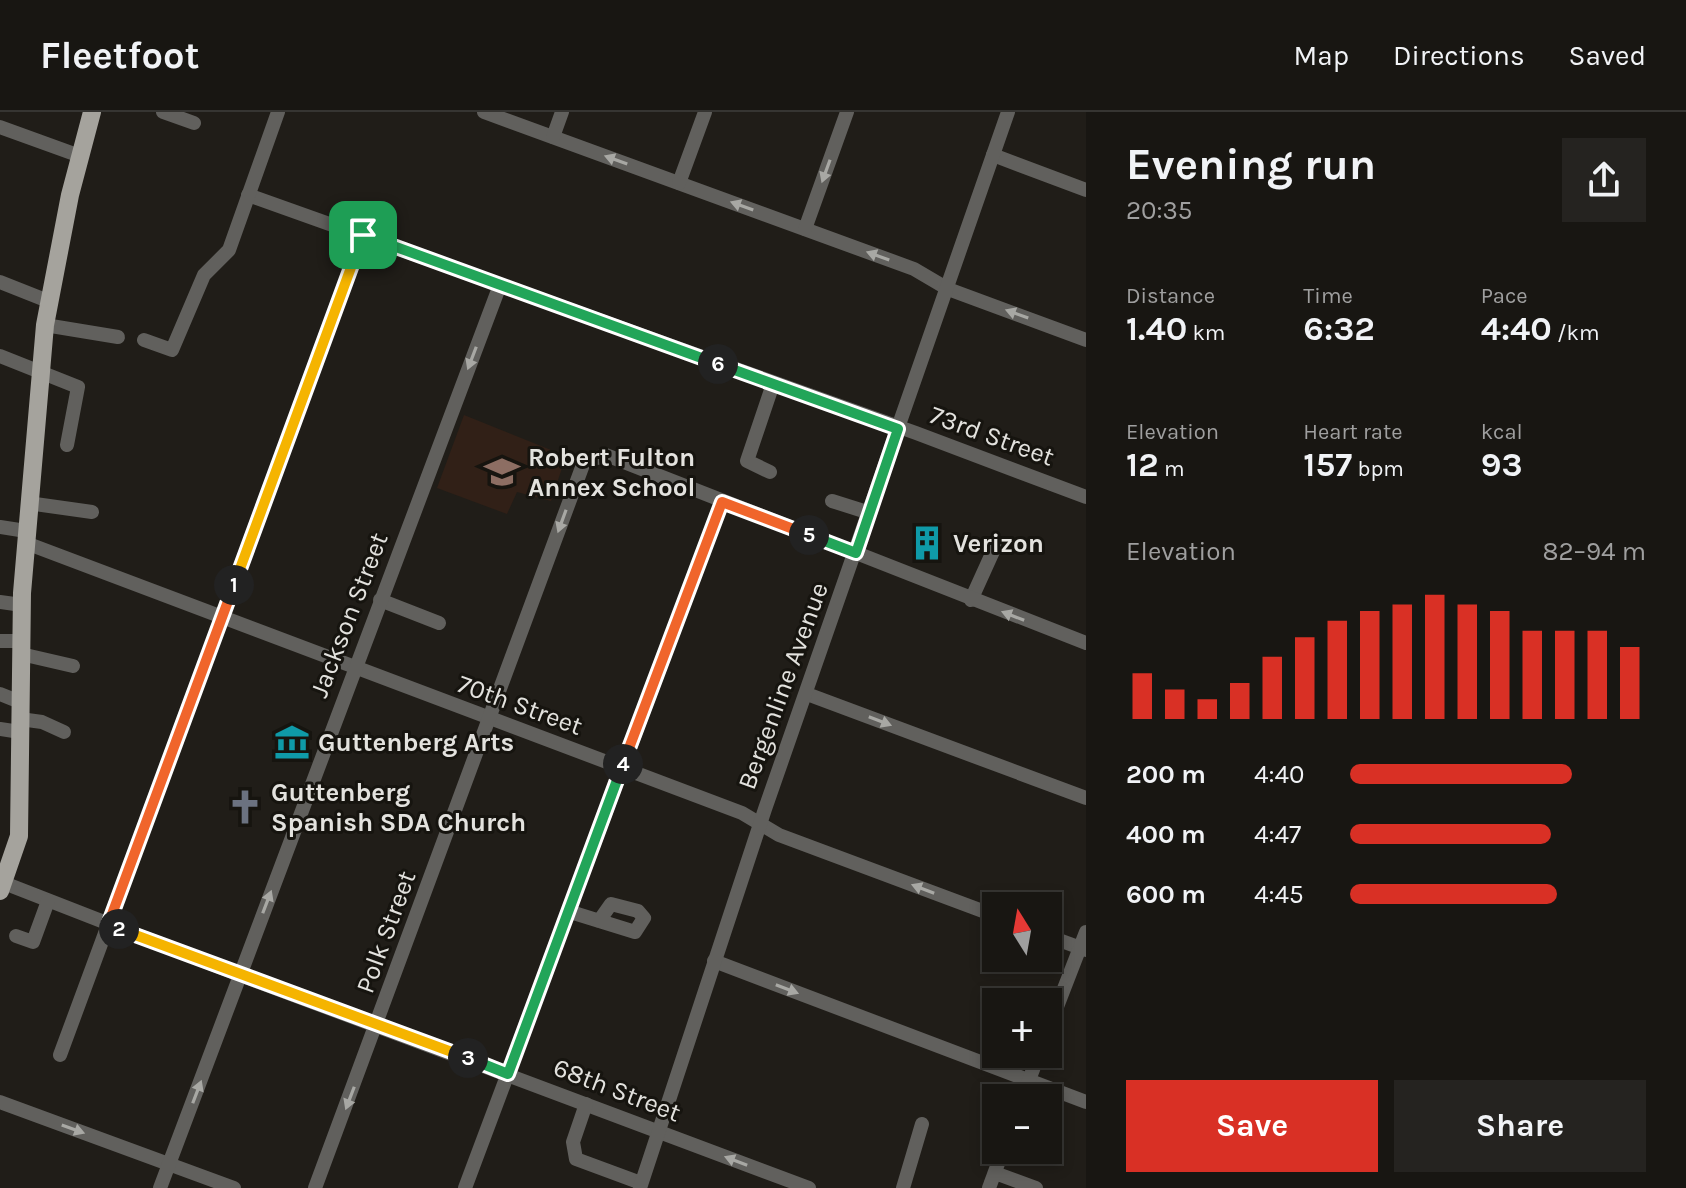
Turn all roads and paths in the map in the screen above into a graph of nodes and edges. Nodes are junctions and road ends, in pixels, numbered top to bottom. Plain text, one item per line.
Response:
1 (92, 112) edge
2 (163, 112) edge
3 (278, 112) edge
4 (484, 112) edge
5 (562, 112) edge
6 (705, 112) edge
7 (847, 112) edge
8 (1008, 112) edge
9 (194, 123) dead end
10 (0, 127) edge
11 (553, 137) junction
12 (993, 155) junction
13 (80, 156) junction
14 (679, 183) junction
15 (1086, 190) edge
16 (248, 195) junction
17 (805, 229) junction
18 (363, 235) junction
19 (0, 282) edge
20 (500, 285) junction
21 (948, 289) junction
22 (48, 301) junction
23 (45, 325) junction
24 (118, 337) dead end
25 (144, 340) dead end
26 (1086, 340) edge
27 (0, 356) edge
28 (41, 372) junction
29 (773, 384) junction
30 (898, 429) junction
31 (67, 445) dead end
32 (770, 472) dead end
33 (1086, 497) edge
34 (832, 501) dead end
35 (722, 502) junction
36 (28, 503) junction
37 (92, 512) dead end
38 (870, 513) junction
39 (0, 527) edge
40 (26, 537) junction
41 (995, 547) dead end
42 (856, 553) junction
43 (380, 600) junction
44 (971, 600) junction
45 (0, 602) edge
46 (22, 605) junction
47 (222, 618) junction
48 (439, 623) dead end
49 (0, 641) edge
50 (1086, 643) edge
51 (21, 647) junction
52 (73, 666) dead end
53 (354, 669) junction
54 (0, 694) edge
55 (807, 694) junction
56 (20, 718) junction
57 (489, 720) junction
58 (0, 729) edge
59 (64, 732) dead end
60 (622, 767) junction
61 (1086, 798) edge
62 (760, 823) junction
63 (2, 887) edge
64 (48, 901) junction
65 (568, 911) junction
66 (982, 911) edge
67 (599, 921) dead end
68 (108, 925) junction
69 (1086, 932) edge
70 (16, 936) dead end
71 (1062, 941) edge
72 (1082, 949) edge
73 (714, 961) junction
74 (240, 975) junction
75 (1062, 997) edge
76 (377, 1025) junction
77 (60, 1055) dead end
78 (1034, 1068) edge
79 (508, 1074) junction
80 (1029, 1081) junction
81 (1028, 1084) edge
82 (0, 1102) edge
83 (1086, 1102) edge
84 (586, 1104) junction
85 (922, 1124) dead end
86 (658, 1131) junction
87 (169, 1164) junction
88 (998, 1164) edge
89 (995, 1173) junction
90 (640, 1185) edge
91 (160, 1188) edge
92 (234, 1188) edge
93 (315, 1188) edge
94 (465, 1188) edge
95 (809, 1188) edge
96 (903, 1188) edge
97 (989, 1188) edge
98 (1036, 1188) edge

1 - 13 main road
2 - 9 street
3 - 16 street
4 - 11 street
5 - 11 street
6 - 14 street
7 -> 17 street
8 - 12 street, Bergenline Avenue
10 - 13 street
14 -> 11 street
12 - 15 street
12 - 21 street, Bergenline Avenue
13 - 22 main road
17 -> 14 street
16 - 18 street, 73rd Street
16 - 25 street
21 -> 17 street
18 - 20 street, 73rd Street
18 - 47 street
19 - 22 street
20 - 29 street, 73rd Street
20 -> 43 street, Jackson Street
26 -> 21 street
21 - 30 street, Bergenline Avenue
22 - 23 main road
23 - 24 street
23 - 28 main road
27 - 28 street
28 - 31 street
28 - 36 main road
29 - 30 street, 73rd Street
29 - 32 street
30 - 33 street, 73rd Street
30 - 38 street, Bergenline Avenue
34 - 38 street
35 - 42 street
35 -> 57 street, Polk Street
35 - 60 street
36 - 37 street
36 - 40 main road
38 - 42 street, Bergenline Avenue
39 - 40 street, 70th Street
40 - 46 main road
40 - 47 street, 70th Street
41 - 44 street
42 - 44 street
42 - 55 street, Bergenline Avenue
43 - 48 street
43 - 53 street, Jackson Street
50 -> 44 street
45 - 46 street
46 - 51 main road
47 - 53 street, 70th Street
47 - 68 street
49 - 51 street
51 - 52 street
51 - 56 main road
53 - 57 street, 70th Street
74 -> 53 street, Jackson Street
54 - 56 street
55 -> 61 street
55 - 62 street, Bergenline Avenue
56 - 58 street
56 - 59 street
56 - 63 main road
57 - 60 street, 70th Street
57 - 76 street, Polk Street
60 - 62 street, 70th Street
60 - 65 street
66 -> 62 street, 70th Street
62 - 73 street, Bergenline Avenue
63 - 64 street, 68th Street
64 - 68 street, 68th Street
64 - 70 street
65 - 67 street
65 - 79 street
68 - 74 street, 68th Street
68 - 77 street
69 - 72 street
71 - 72 street
72 - 75 street
73 -> 80 street
73 - 86 street, Bergenline Avenue
74 - 76 street, 68th Street
87 -> 74 street, Jackson Street
76 - 79 street, 68th Street
76 -> 93 street, Polk Street
78 - 80 street
79 - 84 street, 68th Street
79 - 94 street
80 - 81 street
80 - 83 street
82 -> 87 street
84 - 86 street, 68th Street
84 - 90 street
85 - 96 street
86 - 90 street, Bergenline Avenue
95 -> 86 street, 68th Street
87 - 91 street, Jackson Street
87 - 92 street
88 - 89 street
89 - 97 street
89 - 98 street

